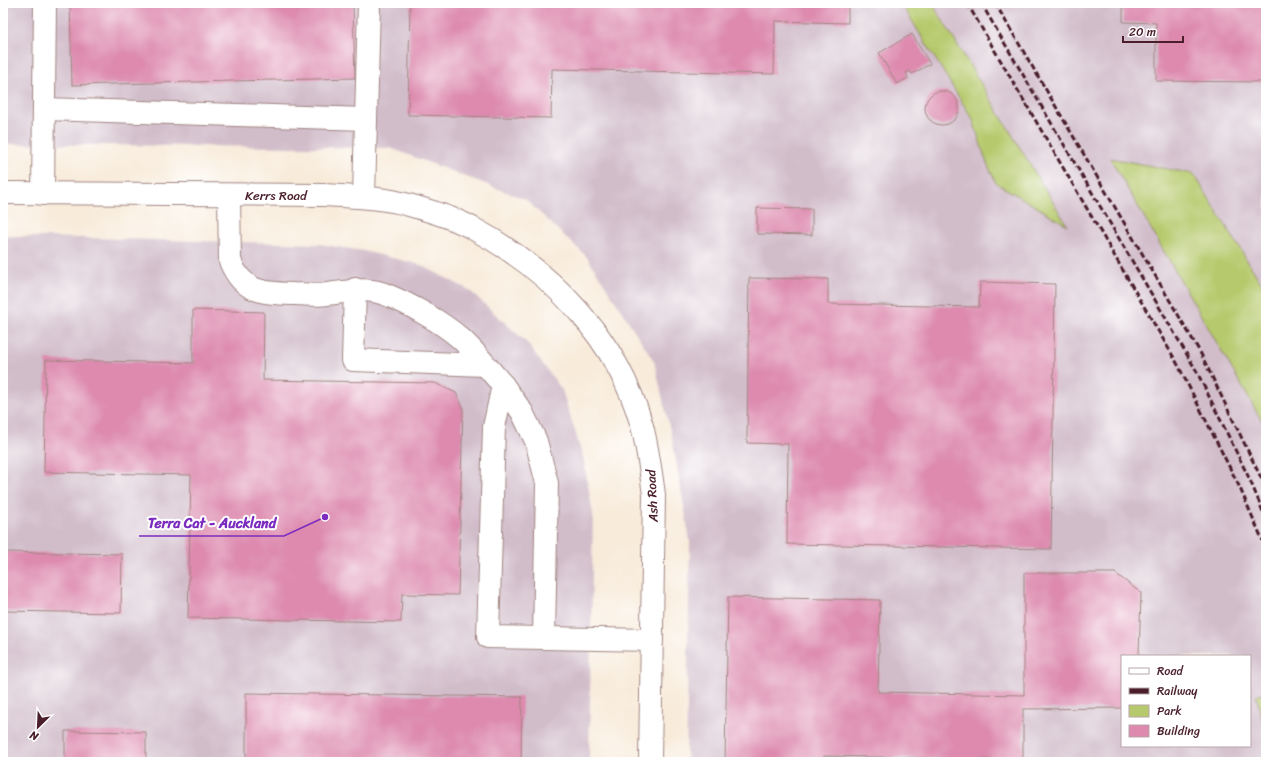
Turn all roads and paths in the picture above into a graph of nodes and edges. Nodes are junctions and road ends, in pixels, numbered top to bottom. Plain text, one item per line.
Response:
1 (45, 3) edge
2 (368, 3) edge
3 (44, 109) junction
4 (366, 119) junction
5 (3, 193) edge
6 (43, 194) junction
7 (229, 195) junction
8 (364, 197) junction
9 (533, 267) joint
10 (356, 289) junction
11 (485, 365) junction
12 (503, 385) junction
13 (544, 637) junction
14 (652, 640) junction
15 (650, 762) edge

1 - 3 main road
2 - 4 main road
3 - 4 main road
3 - 6 main road
4 - 8 main road
5 - 6 main road, Kerrs Road
6 - 7 main road, Kerrs Road
7 - 8 main road, Kerrs Road
7 - 10 main road
8 - 9 main road, Kerrs Road
9 - 14 main road, Ash Road
10 - 11 main road
10 - 11 main road
11 - 12 main road
12 - 13 main road
12 - 13 main road
13 - 14 main road
14 - 15 main road, Ash Road

